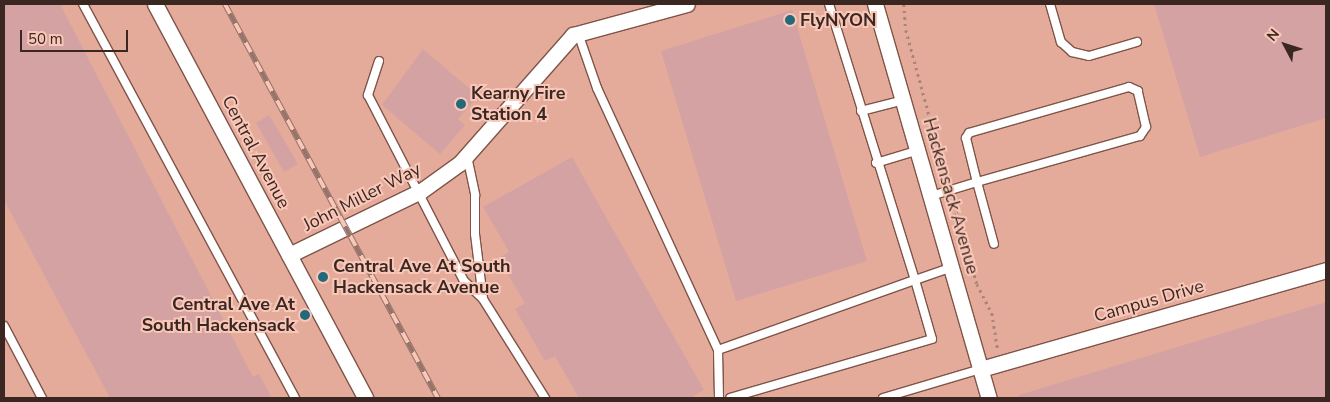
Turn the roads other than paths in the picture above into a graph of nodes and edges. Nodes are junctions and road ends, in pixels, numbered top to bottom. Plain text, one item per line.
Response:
1 (83, 4) edge
2 (155, 4) edge
3 (687, 4) edge
4 (829, 4) edge
5 (875, 4) edge
6 (1050, 4) edge
7 (578, 33) junction
8 (1137, 42) dead end
9 (380, 61) dead end
10 (904, 100) junction
11 (861, 111) junction
12 (919, 150) junction
13 (467, 156) junction
14 (876, 163) junction
15 (977, 182) junction
16 (417, 193) junction
17 (932, 196) junction
18 (994, 244) dead end
19 (289, 255) junction
20 (952, 268) junction
21 (1326, 270) edge
22 (915, 280) junction
23 (483, 299) junction
24 (4, 326) edge
25 (718, 350) junction
26 (982, 369) junction
27 (42, 398) edge
28 (295, 398) edge
29 (364, 398) edge
30 (545, 398) edge
31 (720, 398) edge
32 (730, 398) edge
33 (884, 398) edge
34 (989, 398) edge

1 - 28 lane
2 - 19 street, Central Avenue
3 - 7 street
4 - 11 lane
5 - 10 street, Hackensack Avenue
6 - 8 lane
7 - 13 street, John Miller Way
7 - 25 lane
9 - 16 lane
10 - 11 lane
10 - 12 street, Hackensack Avenue
11 - 14 lane
12 - 14 lane
12 - 17 street, Hackensack Avenue
13 - 16 street, John Miller Way
13 - 23 lane
14 - 22 lane
15 - 15 lane
15 - 17 lane
15 - 18 lane
16 - 19 street, John Miller Way
16 - 23 lane
17 - 20 street, Hackensack Avenue
19 - 29 street, Central Avenue
20 - 22 lane
20 - 26 street, Hackensack Avenue
21 - 26 street, Campus Drive
22 - 25 lane
22 - 32 lane
23 - 30 lane
24 - 27 lane
25 - 31 lane
26 - 33 lane
26 - 34 street, Hackensack Avenue

